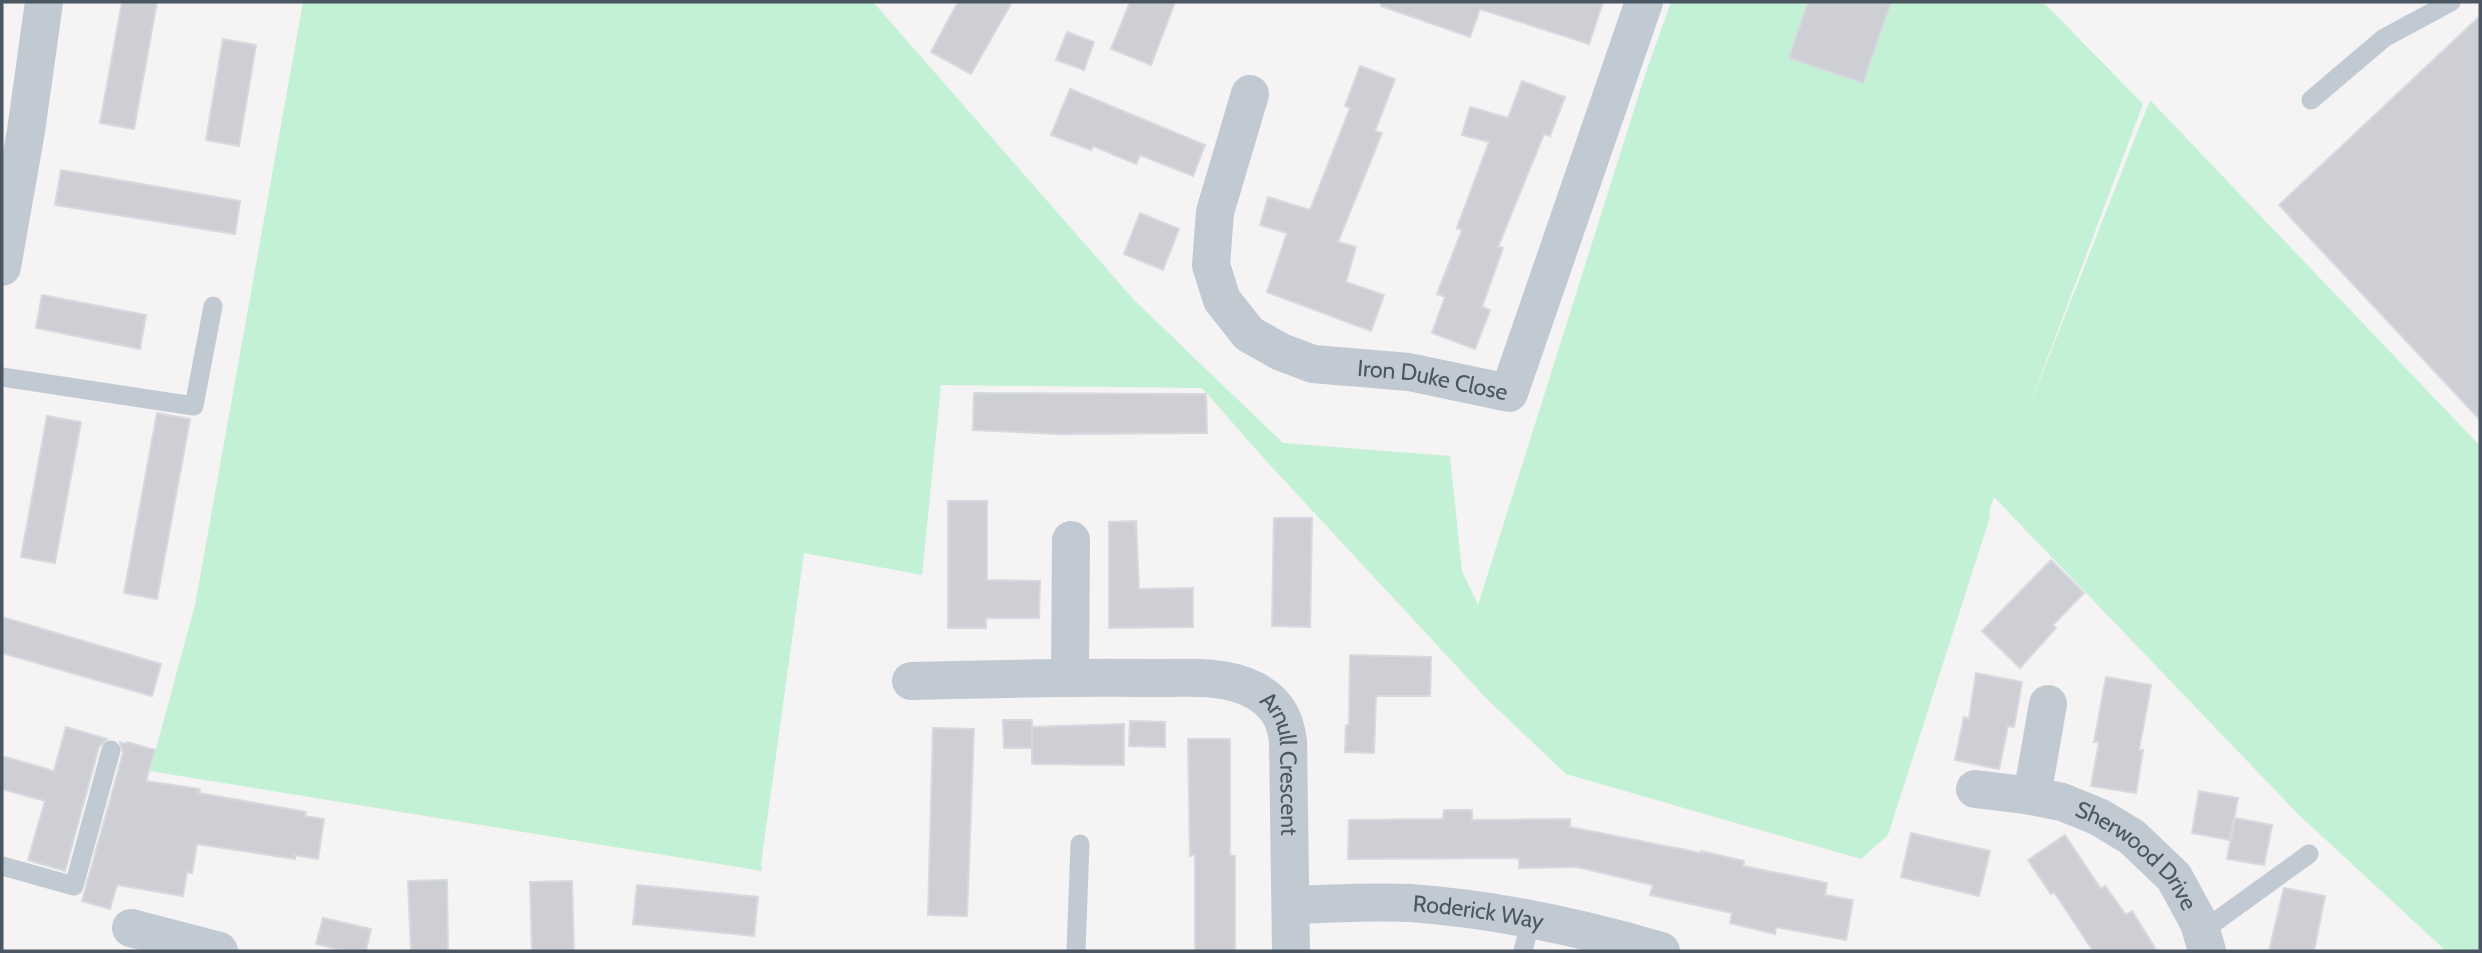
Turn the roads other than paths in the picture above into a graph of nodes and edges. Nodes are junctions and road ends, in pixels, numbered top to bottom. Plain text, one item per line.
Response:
1 (44, 2) edge
2 (1644, 2) edge
3 (2451, 2) edge
4 (1250, 94) dead end
5 (2311, 100) dead end
6 (2, 267) edge
7 (213, 306) dead end
8 (2, 377) edge
9 (1071, 540) dead end
10 (1070, 677) junction
11 (911, 681) dead end
12 (2048, 704) dead end
13 (110, 750) dead end
14 (1975, 789) dead end
15 (2032, 796) junction
16 (1080, 844) dead end
17 (2309, 854) dead end
18 (2, 866) edge
19 (1292, 905) junction
20 (131, 928) dead end
21 (1527, 935) edge
22 (2204, 942) edge
23 (1644, 949) edge
24 (219, 951) edge
25 (1076, 951) edge
26 (1292, 951) edge

1 - 6 street
2 - 4 street, Iron Duke Close
3 - 5 lane
7 - 8 lane
9 - 10 street
10 - 11 street, Arnull Crescent
10 - 19 street, Arnull Crescent
12 - 15 street
13 - 18 lane
14 - 15 street, Sherwood Drive
15 - 22 street, Sherwood Drive
16 - 25 lane
17 - 22 lane
19 - 21 street, Roderick Way
19 - 26 street, Arnull Crescent
20 - 24 street
21 - 23 street, Roderick Way

